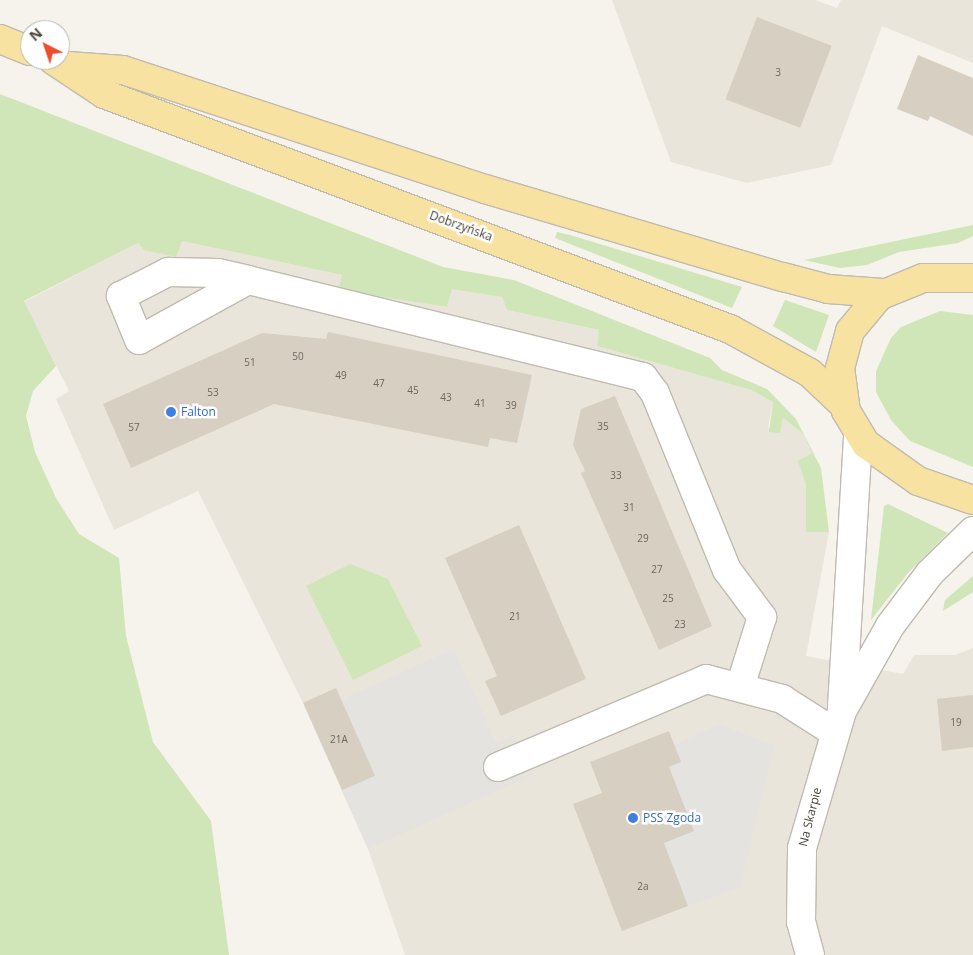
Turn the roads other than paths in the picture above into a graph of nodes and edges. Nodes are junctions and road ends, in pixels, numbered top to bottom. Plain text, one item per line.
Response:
1 (0, 39) edge
2 (20, 47) edge
3 (70, 64) edge
4 (70, 69) edge
5 (972, 276) edge
6 (248, 280) dead end
7 (883, 293) junction
8 (844, 406) junction
9 (858, 434) junction
10 (973, 500) edge
11 (973, 531) edge
12 (740, 687) junction
13 (838, 722) junction
14 (498, 768) dead end
15 (810, 955) edge

1 - 2 main road
3 - 7 main road, Dobrzyńska
4 - 8 main road, Dobrzyńska
5 - 7 main road
6 - 12 street
7 - 8 main road
8 - 9 main road
9 - 10 main road
9 - 13 street
11 - 13 street
12 - 13 street
12 - 14 street
13 - 15 street, Na Skarpie

